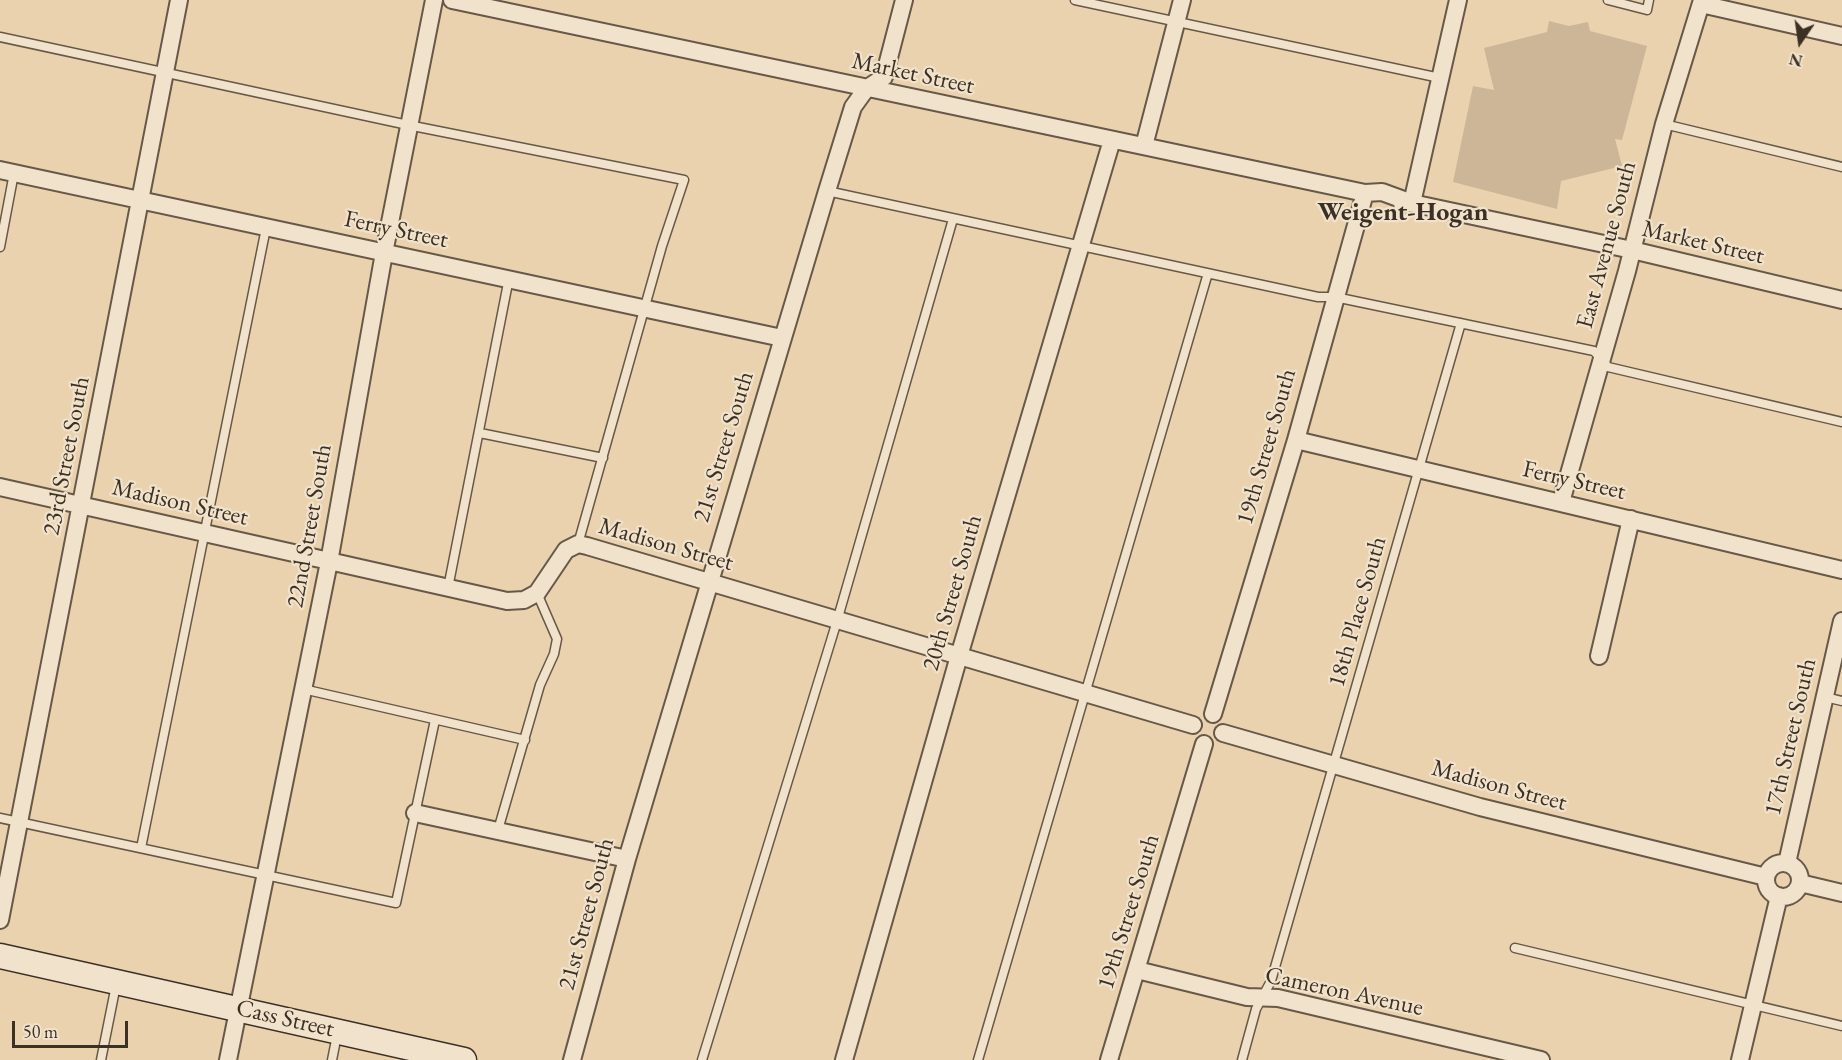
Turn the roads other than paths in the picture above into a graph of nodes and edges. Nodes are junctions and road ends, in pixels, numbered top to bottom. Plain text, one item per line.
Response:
1 (179, 0) edge
2 (434, 0) edge
3 (452, 0) edge
4 (904, 0) edge
5 (1075, 0) edge
6 (1182, 0) edge
7 (1458, 0) edge
8 (1608, 0) edge
9 (1649, 0) edge
10 (1701, 2) edge
11 (1177, 22) junction
12 (1842, 36) edge
13 (0, 37) edge
14 (165, 72) junction
15 (1440, 78) junction
16 (866, 89) junction
17 (1664, 124) junction
18 (408, 125) junction
19 (1112, 140) junction
20 (1144, 146) junction
21 (1842, 167) edge
22 (7, 172) edge
23 (827, 191) junction
24 (1365, 193) junction
25 (141, 201) junction
26 (1412, 203) junction
27 (953, 219) junction
28 (266, 228) junction
29 (0, 247) edge
30 (1081, 247) junction
31 (1632, 250) junction
32 (384, 253) junction
33 (1208, 273) junction
34 (509, 278) junction
35 (1335, 297) junction
36 (1842, 300) edge
37 (645, 308) junction
38 (1461, 323) junction
39 (782, 338) junction
40 (1602, 359) junction
41 (1842, 422) edge
42 (480, 433) junction
43 (1296, 440) junction
44 (603, 458) junction
45 (1419, 470) junction
46 (0, 487) edge
47 (1561, 502) junction
48 (82, 506) junction
49 (1630, 519) junction
50 (202, 533) junction
51 (578, 544) junction
52 (329, 562) junction
53 (1842, 570) edge
54 (709, 582) junction
55 (448, 588) junction
56 (537, 593) junction
57 (837, 621) junction
58 (1842, 621) edge
59 (959, 656) junction
60 (1599, 656) dead end
61 (303, 689) junction
62 (1084, 693) junction
63 (1825, 697) junction
64 (1842, 701) edge
65 (1213, 714) junction
66 (435, 720) junction
67 (1193, 725) junction
68 (1223, 733) junction
69 (525, 740) junction
70 (1204, 744) junction
71 (1334, 766) junction
72 (415, 813) junction
73 (0, 818) edge
74 (18, 822) junction
75 (498, 830) junction
76 (141, 848) junction
77 (627, 859) junction
78 (1787, 863) junction
79 (265, 877) junction
80 (1766, 877) junction
81 (1800, 883) junction
82 (1842, 893) edge
83 (1779, 896) junction
84 (0, 920) edge
85 (1515, 948) dead end
86 (0, 956) edge
87 (1137, 970) junction
88 (116, 981) junction
89 (1262, 998) junction
90 (1753, 1004) junction
91 (238, 1008) junction
92 (1842, 1026) edge
93 (338, 1031) junction
94 (434, 1056) edge
95 (101, 1060) edge
96 (228, 1060) edge
97 (332, 1060) edge
98 (464, 1060) edge
99 (573, 1060) edge
100 (702, 1060) edge
101 (844, 1060) edge
102 (978, 1060) edge
103 (1109, 1060) edge
104 (1242, 1060) edge
105 (1541, 1060) edge
106 (1740, 1060) edge

1 - 14 street, 23rd Street South
2 - 18 street, 22nd Street South
3 - 16 street, Market Street
4 - 16 street, 21st Street South
5 - 11 lane
6 - 11 street
7 - 15 street
8 - 9 lane
10 - 12 street
10 - 17 street, East Avenue South
11 - 15 lane
11 - 20 street
13 - 14 lane
14 - 18 lane
14 - 25 street, 23rd Street South
15 - 26 street
16 - 19 street, Market Street
16 - 23 street, 21st Street South
17 - 21 lane
17 - 31 street, East Avenue South
18 - 32 street, 22nd Street South
18 - 37 lane
19 - 20 street, Market Street
19 - 30 street, 20th Street South
20 - 24 street, Market Street
22 - 25 street, Ferry Street
22 - 29 lane
23 - 27 lane
23 - 39 street, 21st Street South
24 - 26 street, Market Street
24 - 35 street, 19th Street South
25 - 28 street, Ferry Street
25 - 48 street, 23rd Street South
26 - 31 street, Market Street
27 - 30 lane
27 - 57 lane
28 - 32 street, Ferry Street
28 - 50 lane
30 - 33 lane
30 - 59 street, 20th Street South
31 - 36 street, Market Street
31 - 40 street, East Avenue South
32 - 34 street, Ferry Street
32 - 52 street, 22nd Street South
33 - 35 lane
33 - 62 lane
34 - 37 street, Ferry Street
34 - 42 lane
35 - 38 lane
35 - 43 street, 19th Street South
37 - 39 street, Ferry Street
37 - 44 lane
38 - 40 lane
38 - 45 lane, 18th Place South
39 - 54 street, 21st Street South
40 - 41 lane
40 - 47 street, East Avenue South
42 - 44 lane
42 - 55 lane
43 - 45 street, Ferry Street
43 - 65 street, 19th Street South
44 - 51 lane
45 - 47 street, Ferry Street
45 - 71 lane, 18th Place South
46 - 48 street, Madison Street
47 - 49 street, Ferry Street
48 - 50 street, Madison Street
48 - 74 street, 23rd Street South
49 - 53 street, Ferry Street
49 - 60 street
50 - 52 street, Madison Street
50 - 76 lane
51 - 54 street, Madison Street
51 - 56 street, Madison Street
52 - 55 street, Madison Street
52 - 61 street, 22nd Street South
54 - 57 street, Madison Street
54 - 77 street, 21st Street South
55 - 56 street, Madison Street
56 - 69 lane
57 - 59 street, Madison Street
57 - 100 lane
58 - 63 street, 17th Street South
59 - 62 street, Madison Street
59 - 101 street, 20th Street South
61 - 66 lane
61 - 79 street, 22nd Street South
62 - 67 street, Madison Street
62 - 102 lane
63 - 64 lane
63 - 78 street, 17th Street South
65 - 67 street
65 - 68 street
66 - 69 lane
66 - 72 lane
67 - 70 street
68 - 70 street
68 - 71 street, Madison Street
69 - 75 lane
70 - 87 street, 19th Street South
71 - 80 street, Madison Street
71 - 89 lane, 18th Place South
72 - 75 street
72 - 79 lane
73 - 74 lane
74 - 76 lane
74 - 84 street, 23rd Street South
75 - 77 street
76 - 79 lane
77 - 99 street, 21st Street South
78 - 80 street
78 - 81 street
79 - 91 street, 22nd Street South
80 - 83 street
81 - 82 street
81 - 83 street
83 - 90 street
85 - 90 lane
86 - 88 street, Cass Street
87 - 89 street, Cameron Avenue
87 - 103 street, 19th Street South
88 - 91 street, Cass Street
88 - 95 lane
89 - 104 lane, 18th Place South
89 - 105 street, Cameron Avenue
90 - 92 lane
90 - 106 street
91 - 93 street, Cass Street
91 - 96 street, 22nd Street South
93 - 94 street, Cass Street
93 - 97 lane
94 - 98 street, Cass Street

